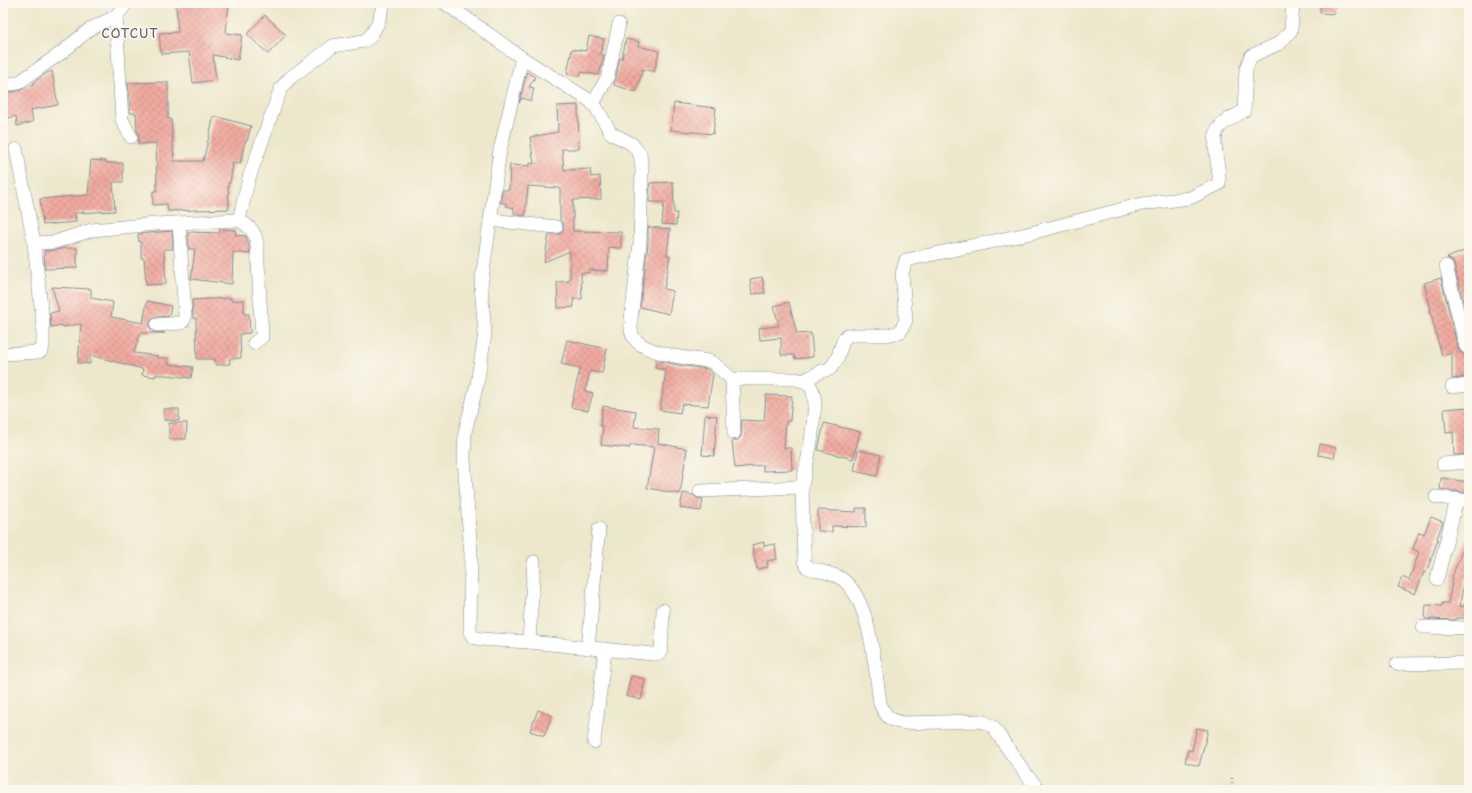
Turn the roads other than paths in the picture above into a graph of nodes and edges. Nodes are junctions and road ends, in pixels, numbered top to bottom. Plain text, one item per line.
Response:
1 (127, 3) edge
2 (384, 3) edge
3 (445, 3) edge
4 (1293, 3) edge
5 (116, 16) junction
6 (619, 24) dead end
7 (522, 58) junction
8 (3, 85) edge
9 (593, 104) junction
10 (131, 137) dead end
11 (16, 149) dead end
12 (238, 220) junction
13 (490, 220) junction
14 (179, 223) junction
15 (556, 227) dead end
16 (34, 243) junction
17 (1446, 266) dead end
18 (157, 325) dead end
19 (254, 343) dead end
20 (1469, 348) edge
21 (3, 354) edge
22 (732, 379) junction
23 (804, 381) junction
24 (1469, 385) edge
25 (1452, 387) dead end
26 (734, 433) dead end
27 (1469, 462) edge
28 (1444, 464) dead end
29 (802, 487) junction
30 (700, 490) dead end
31 (1436, 497) dead end
32 (1463, 500) edge
33 (599, 529) dead end
34 (534, 562) dead end
35 (1436, 579) dead end
36 (663, 610) dead end
37 (1423, 627) dead end
38 (1469, 628) edge
39 (529, 642) junction
40 (588, 648) junction
41 (605, 649) junction
42 (1469, 663) edge
43 (1397, 664) dead end
44 (594, 742) dead end
45 (1039, 790) edge

1 - 5 street
2 - 12 street
3 - 7 street
4 - 23 street
5 - 8 street
5 - 10 street
6 - 9 street
7 - 9 street
7 - 13 street
9 - 22 street
11 - 16 street
12 - 14 street
12 - 19 street
13 - 15 street
13 - 39 street
14 - 16 street
14 - 18 street
16 - 21 street
17 - 20 street
22 - 23 street
22 - 26 street
23 - 29 street
24 - 25 street
27 - 28 street
29 - 30 street
29 - 45 street
31 - 32 street
32 - 35 street
33 - 40 street
34 - 39 street
36 - 41 street
37 - 38 street
39 - 40 street
40 - 41 street
41 - 44 street
42 - 43 street

